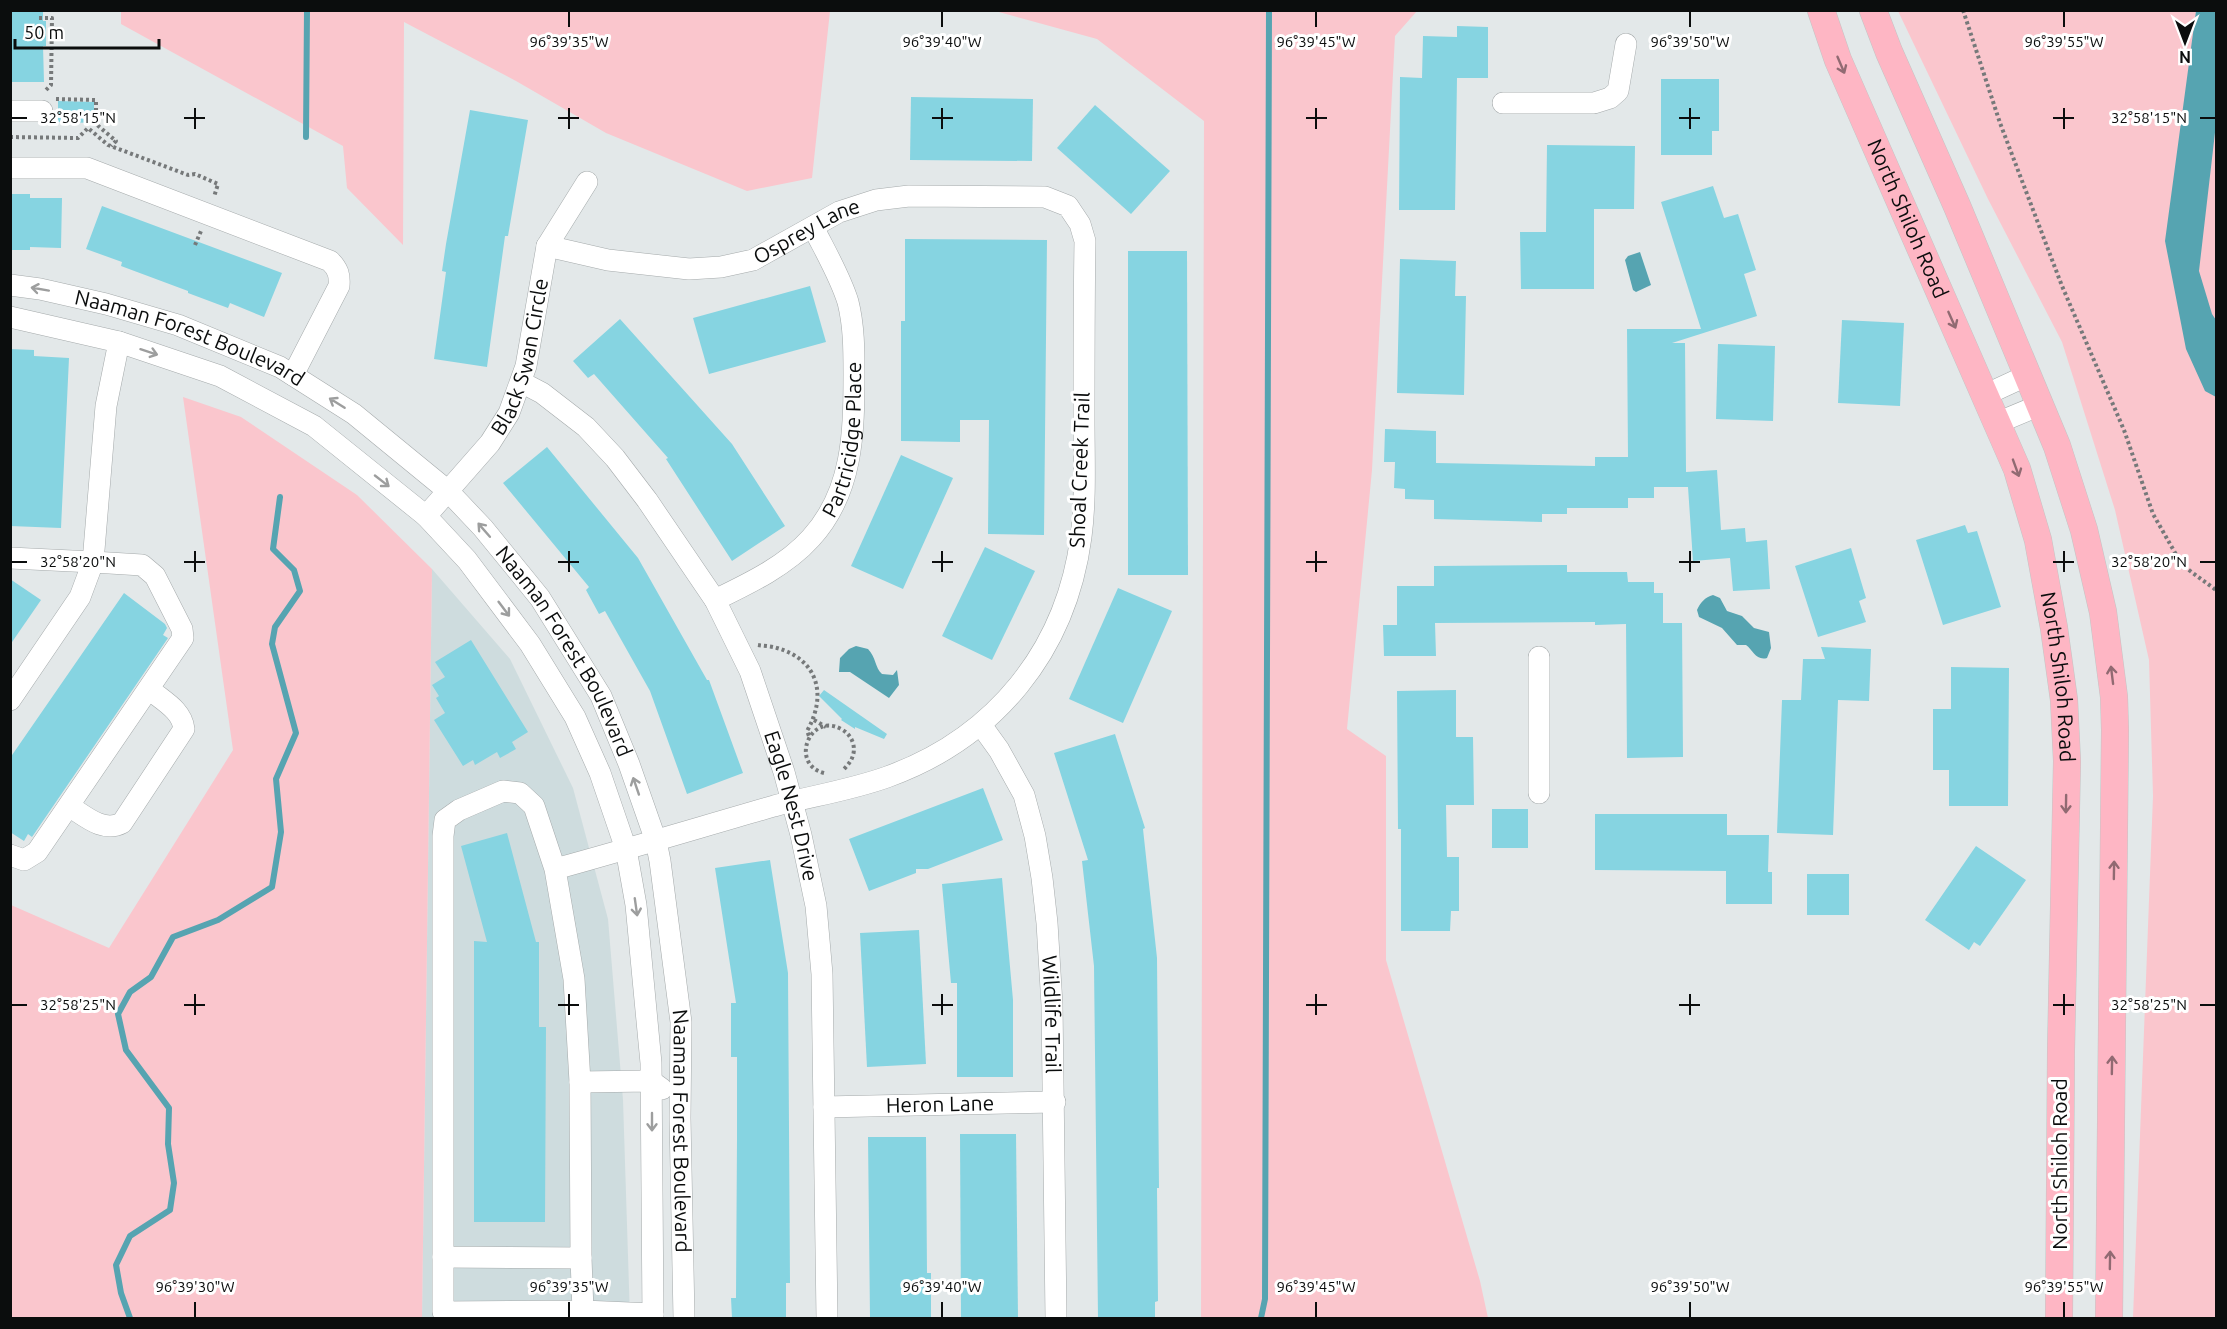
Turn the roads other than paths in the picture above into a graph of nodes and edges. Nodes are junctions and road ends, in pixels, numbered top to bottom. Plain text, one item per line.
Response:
1 (1821, 10) edge
2 (1873, 10) edge
3 (1626, 44) dead end
4 (42, 99) road end
5 (1503, 103) dead end
6 (10, 111) edge
7 (10, 168) edge
8 (587, 182) dead end
9 (1068, 207) joint
10 (813, 227) junction
11 (547, 246) junction
12 (10, 285) edge
13 (10, 317) edge
14 (119, 342) junction
15 (293, 375) junction
16 (2028, 375) junction
17 (521, 382) junction
18 (1985, 394) junction
19 (2040, 405) junction
20 (1997, 423) junction
21 (448, 491) junction
22 (426, 516) junction
23 (10, 558) edge
24 (93, 562) junction
25 (715, 600) junction
26 (1539, 657) dead end
27 (149, 690) junction
28 (10, 700) edge
29 (981, 725) junction
30 (1539, 793) dead end
31 (792, 802) junction
32 (69, 806) junction
33 (656, 841) junction
34 (626, 849) junction
35 (10, 855) edge
36 (555, 869) junction
37 (651, 1081) junction
38 (580, 1082) junction
39 (1054, 1102) junction
40 (824, 1107) junction
41 (682, 1156) junction
42 (443, 1257) junction
43 (581, 1258) junction
44 (583, 1315) edge
45 (653, 1316) edge
46 (684, 1318) edge
47 (828, 1318) edge
48 (1056, 1318) edge
49 (2059, 1318) edge
50 (2109, 1318) edge

1 -> 18 main road, North Shiloh Road
2 - 16 main road
3 - 5 street
4 - 6 street
7 - 15 street
8 - 11 street, Black Swan Circle
9 - 10 street, Osprey Lane
9 - 29 street, Shoal Creek Trail
10 - 11 street, Osprey Lane
10 - 25 street, Partricidge Place
11 - 17 street, Black Swan Circle
15 -> 12 street, Naaman Forest Boulevard
13 - 14 street, Naaman Forest Boulevard
14 -> 22 street, Naaman Forest Boulevard
14 - 24 street
21 -> 15 street, Naaman Forest Boulevard
16 - 18 street
16 - 19 main road
17 - 21 street, Black Swan Circle
17 - 25 street, Eagle Nest Drive
18 - 20 main road, North Shiloh Road
19 - 20 street
50 -> 19 main road
20 -> 49 main road, North Shiloh Road
21 - 22 street, Black Swan Circle
33 -> 21 street, Naaman Forest Boulevard
22 -> 34 street, Naaman Forest Boulevard
23 - 24 street
24 - 27 street
24 - 28 street
25 - 31 street, Eagle Nest Drive
26 - 30 street
27 - 32 street
27 - 32 street
29 - 31 street, Shoal Creek Trail
29 - 39 street, Wildlife Trail
31 - 33 street, Shoal Creek Trail
31 - 40 street, Eagle Nest Drive
32 - 35 street
33 - 34 street, Shoal Creek Trail
33 - 41 street, Naaman Forest Boulevard
34 - 36 street, Shoal Creek Trail
34 -> 37 street, Naaman Forest Boulevard
36 - 38 street
36 - 42 street
37 - 38 street
37 - 41 street
37 -> 45 street, Naaman Forest Boulevard
38 - 43 street
39 - 40 street, Heron Lane
39 - 48 street, Wildlife Trail
40 - 47 street, Eagle Nest Drive
41 - 46 street, Naaman Forest Boulevard
42 - 43 street
42 - 44 street
43 - 44 street
44 - 45 street

